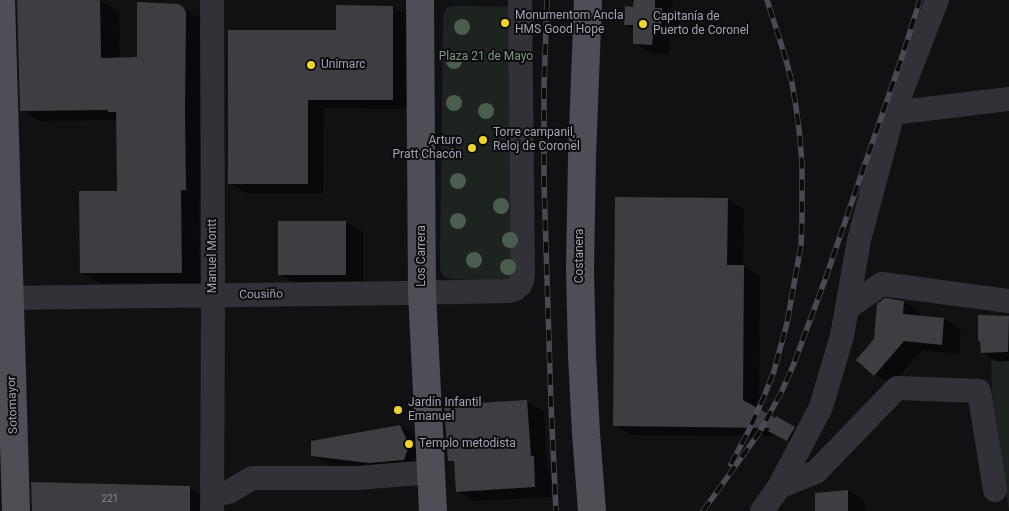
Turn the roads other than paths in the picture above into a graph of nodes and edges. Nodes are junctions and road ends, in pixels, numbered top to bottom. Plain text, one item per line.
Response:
1 (1, 0) edge
2 (212, 0) edge
3 (420, 0) edge
4 (520, 0) edge
5 (588, 0) edge
6 (937, 0) edge
7 (1009, 99) edge
8 (893, 113) junction
9 (422, 293) junction
10 (213, 296) junction
11 (5, 298) edge
12 (1009, 302) edge
13 (846, 308) junction
14 (431, 472) junction
15 (779, 487) junction
16 (995, 490) dead end
17 (212, 503) edge
18 (16, 511) edge
19 (433, 511) edge
20 (592, 511) edge
21 (762, 511) edge

1 - 11 main road, Sotomayor
2 - 10 street, Manuel Montt
3 - 9 main road, Los Carrera
4 - 9 street, Cousiño
5 - 20 main road, Costanera
6 - 8 street
7 - 8 street
8 - 13 street
9 - 10 street, Cousiño
9 - 14 main road, Los Carrera
10 - 11 street, Cousiño
10 - 17 street, Manuel Montt
11 - 18 main road, Sotomayor
12 - 13 street
13 - 15 street
14 - 17 street
14 - 19 main road, Los Carrera
15 - 16 street
15 - 21 street

